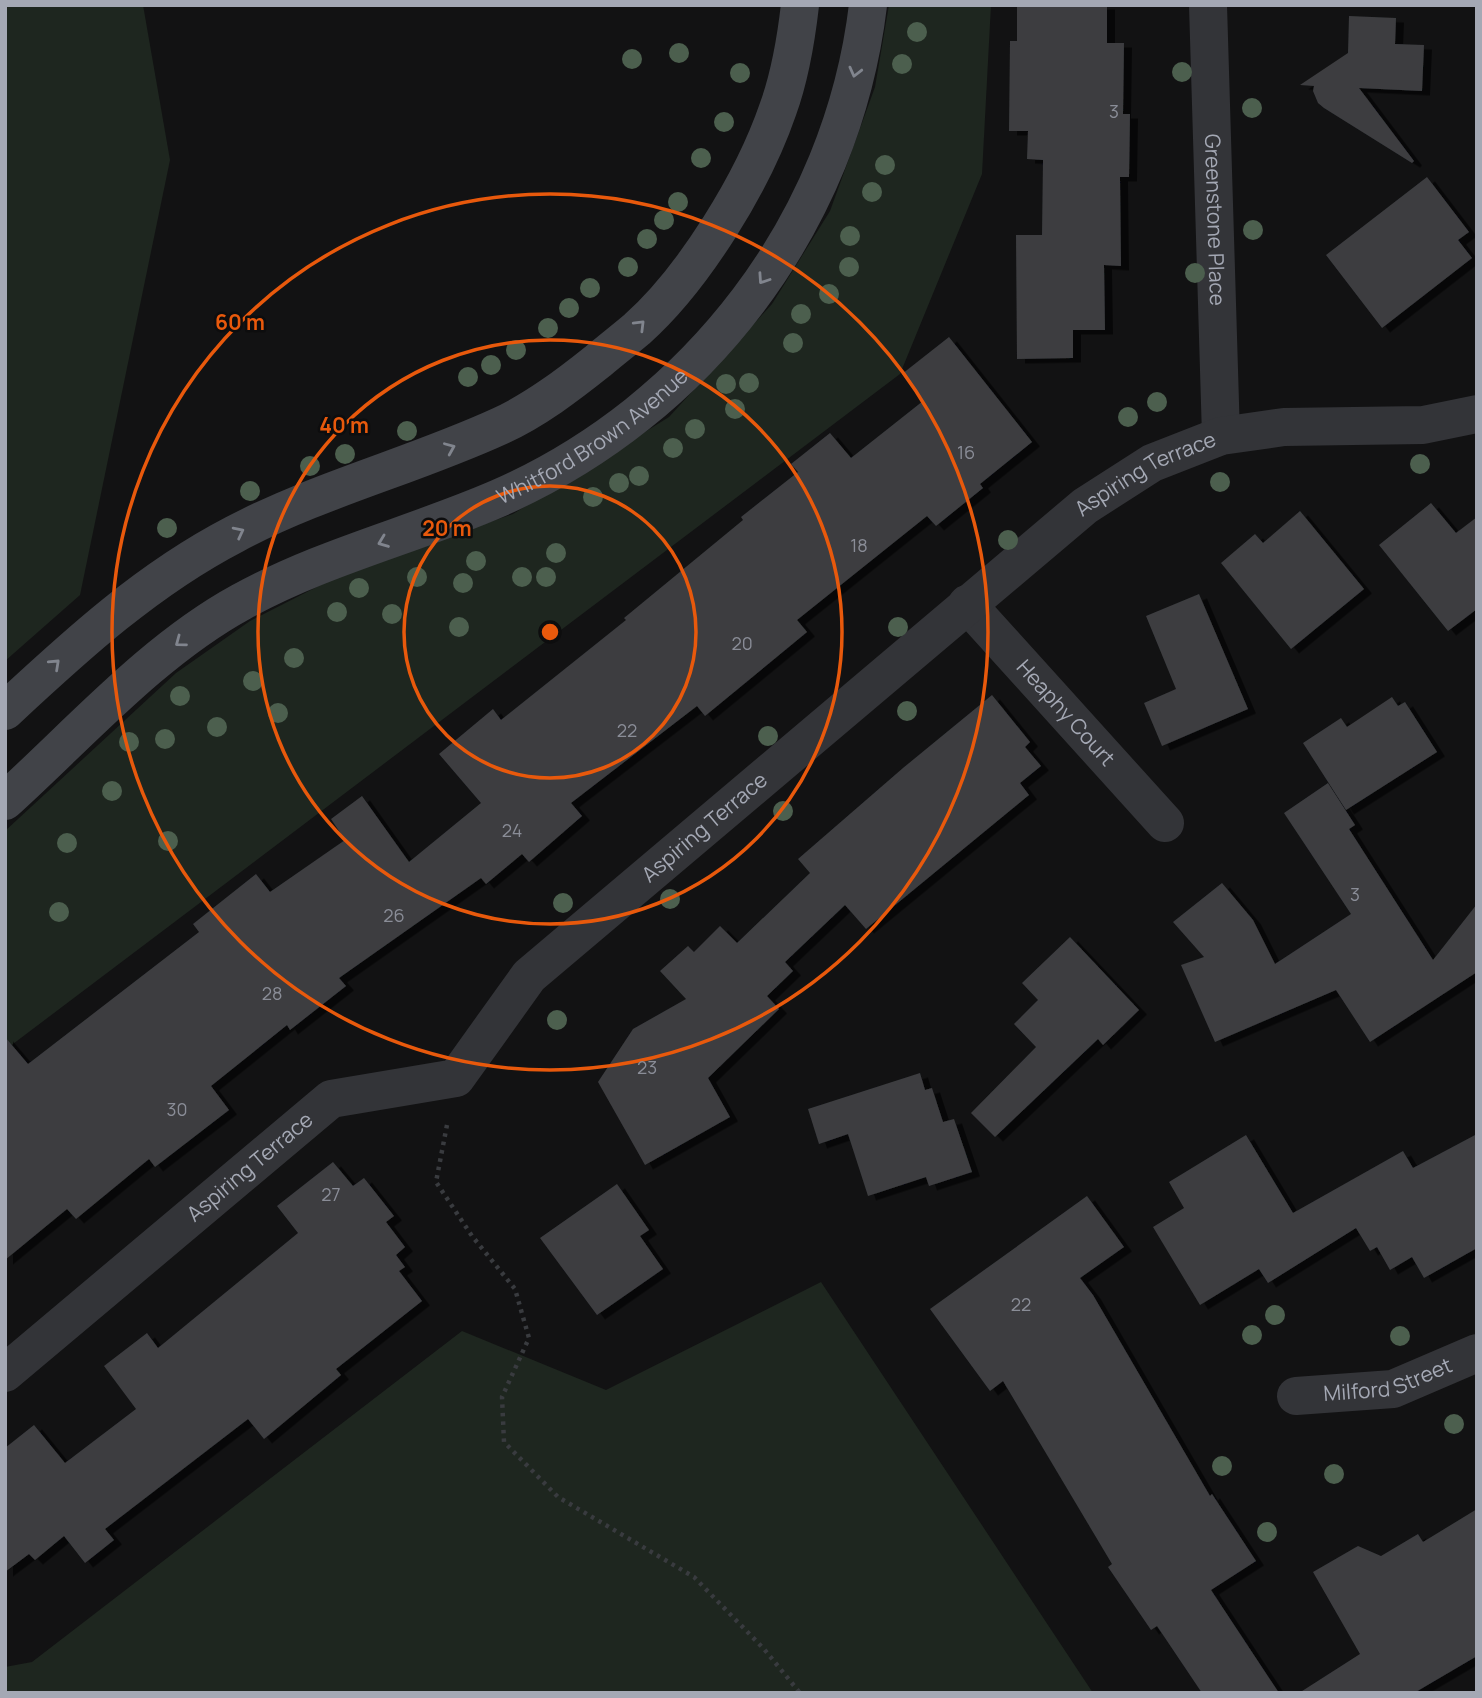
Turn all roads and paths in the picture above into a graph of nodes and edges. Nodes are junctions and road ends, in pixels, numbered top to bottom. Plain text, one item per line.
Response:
1 (800, 5) edge
2 (868, 5) edge
3 (1208, 5) edge
4 (1477, 414) edge
5 (1222, 436) junction
6 (967, 604) junction
7 (5, 711) edge
8 (5, 802) edge
9 (1165, 823) dead end
10 (456, 1077) junction
11 (1477, 1353) edge
12 (5, 1373) edge
13 (1296, 1396) dead end
14 (800, 1693) edge

7 -> 1 main road
2 -> 8 main road, Whitford Brown Avenue
3 - 5 street, Greenstone Place
4 - 5 street, Aspiring Terrace
5 - 6 street, Aspiring Terrace
6 - 9 street, Heaphy Court
6 - 10 street, Aspiring Terrace
10 - 12 street, Aspiring Terrace
10 - 14 path
11 - 13 street, Milford Street

